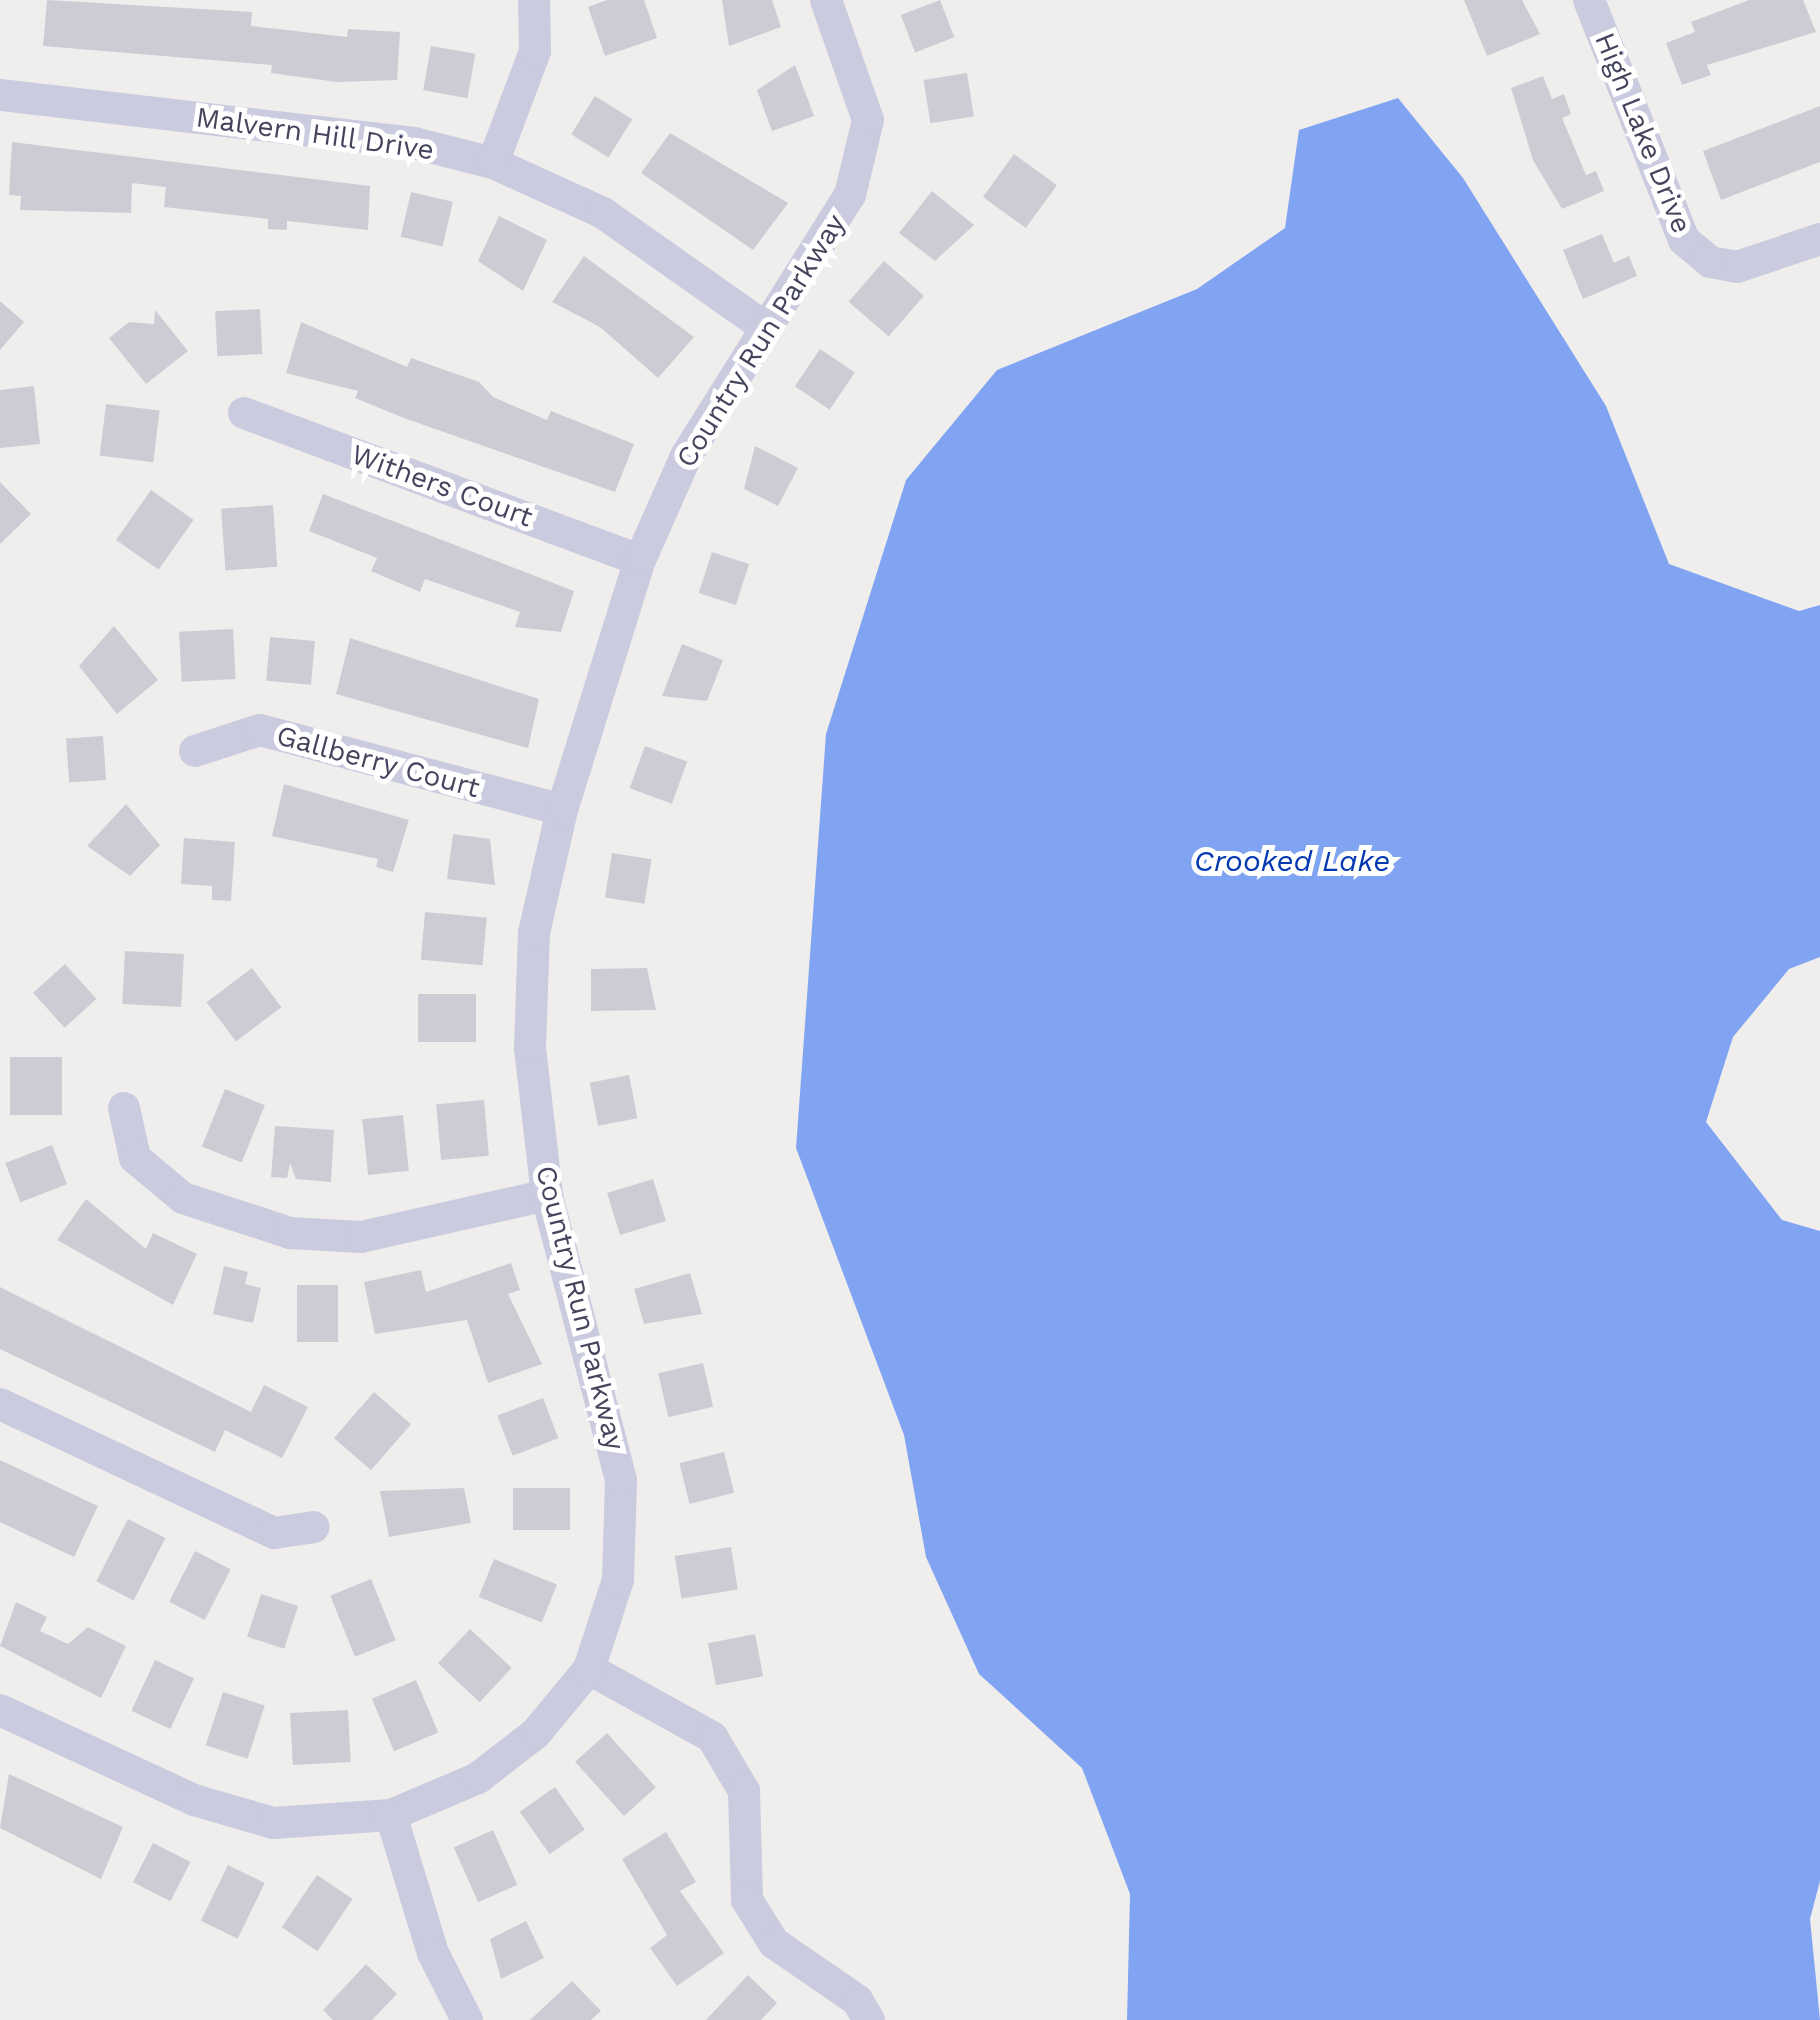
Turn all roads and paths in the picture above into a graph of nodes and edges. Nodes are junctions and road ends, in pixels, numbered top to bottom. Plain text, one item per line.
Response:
1 (534, 0) edge
2 (826, 0) edge
3 (1596, 2) edge
4 (0, 95) edge
5 (493, 163) junction
6 (1820, 240) edge
7 (763, 326) junction
8 (244, 413) dead end
9 (640, 560) junction
10 (194, 751) dead end
11 (562, 810) junction
12 (124, 1108) dead end
13 (547, 1195) junction
14 (0, 1404) edge
15 (314, 1528) dead end
16 (589, 1669) junction
17 (0, 1710) edge
18 (391, 1815) junction
19 (467, 2020) edge
20 (869, 2020) edge

1 - 5 street
2 - 7 street, Country Run Parkway
3 - 6 street, High Lake Drive
4 - 5 street, Malvern Hill Drive
5 - 7 street, Malvern Hill Drive
7 - 9 street, Country Run Parkway
8 - 9 street, Withers Court
9 - 11 street, Country Run Parkway
10 - 11 street, Gallberry Court
11 - 13 street, Country Run Parkway
12 - 13 street
13 - 16 street, Country Run Parkway
14 - 15 street
16 - 18 street, Country Run Parkway
16 - 20 street
17 - 18 street, Country Run Parkway
18 - 19 street

